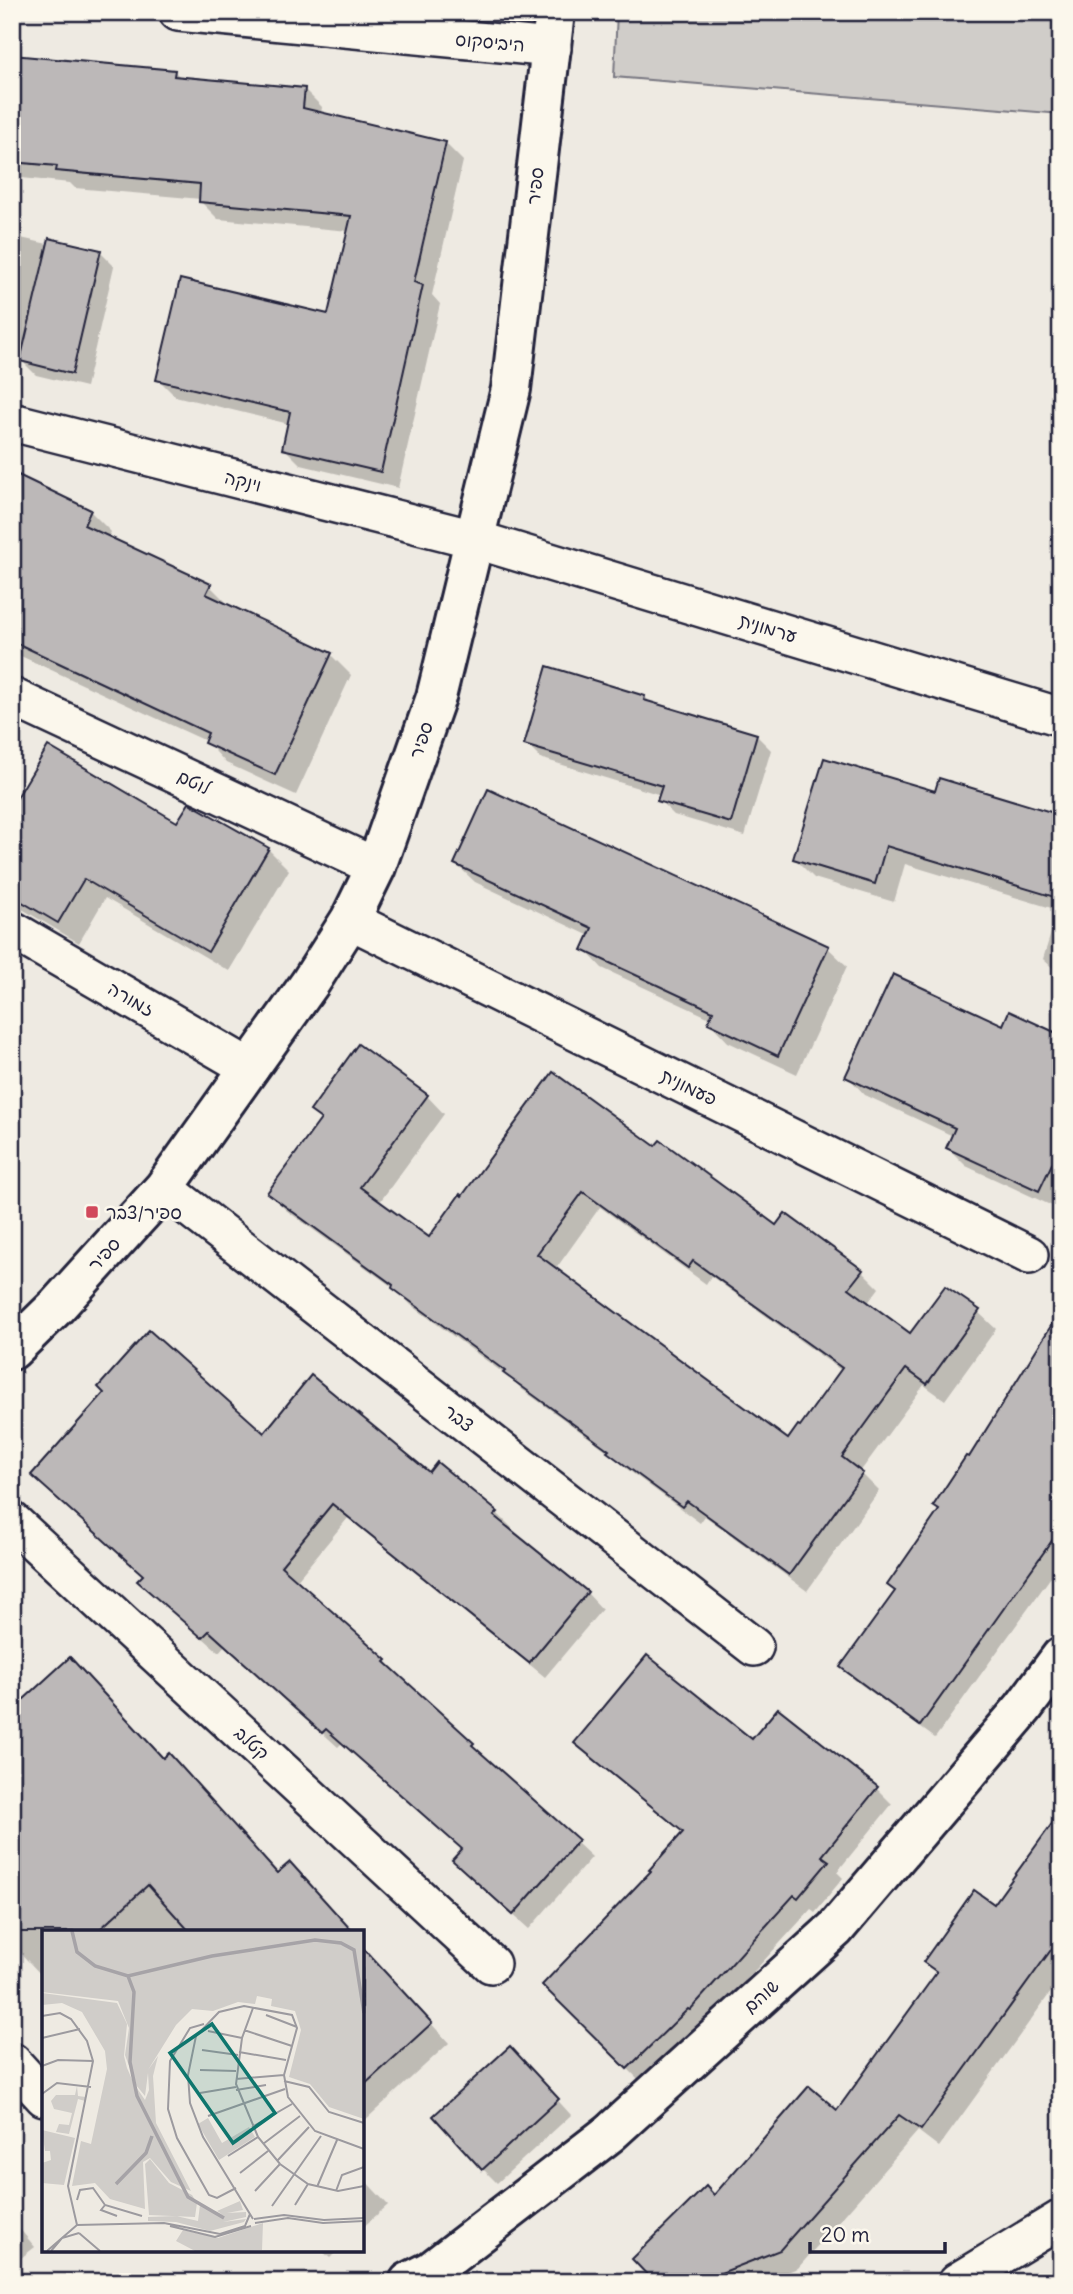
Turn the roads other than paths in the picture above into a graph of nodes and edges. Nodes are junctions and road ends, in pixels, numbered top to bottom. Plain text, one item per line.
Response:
1 (178, 12) edge
2 (553, 30) edge
3 (12, 422) edge
4 (474, 539) junction
5 (12, 697) edge
6 (1061, 717) edge
7 (376, 867) junction
8 (350, 920) junction
9 (12, 930) edge
10 (250, 1068) junction
11 (164, 1188) junction
12 (1029, 1255) dead end
13 (12, 1350) edge
14 (12, 1521) edge
15 (754, 1647) dead end
16 (1061, 1657) edge
17 (491, 1964) dead end
18 (12, 2062) edge
19 (42, 2095) edge
20 (1061, 2219) edge
21 (410, 2282) edge
22 (957, 2282) edge

1 - 2 street, היביסקוס
2 - 4 street, ספיר
3 - 4 street, וינקה
4 - 6 street, ערמונית
4 - 7 street, ספיר
5 - 7 street, לוטם
7 - 8 street, ספיר
8 - 10 street, ספיר
8 - 12 street, פעמונית
9 - 10 street, זמורה
10 - 11 street, ספיר
11 - 13 street, ספיר
11 - 15 street, צבר
14 - 17 street, קטלב
16 - 21 street, שוהם
18 - 19 street
20 - 22 street

